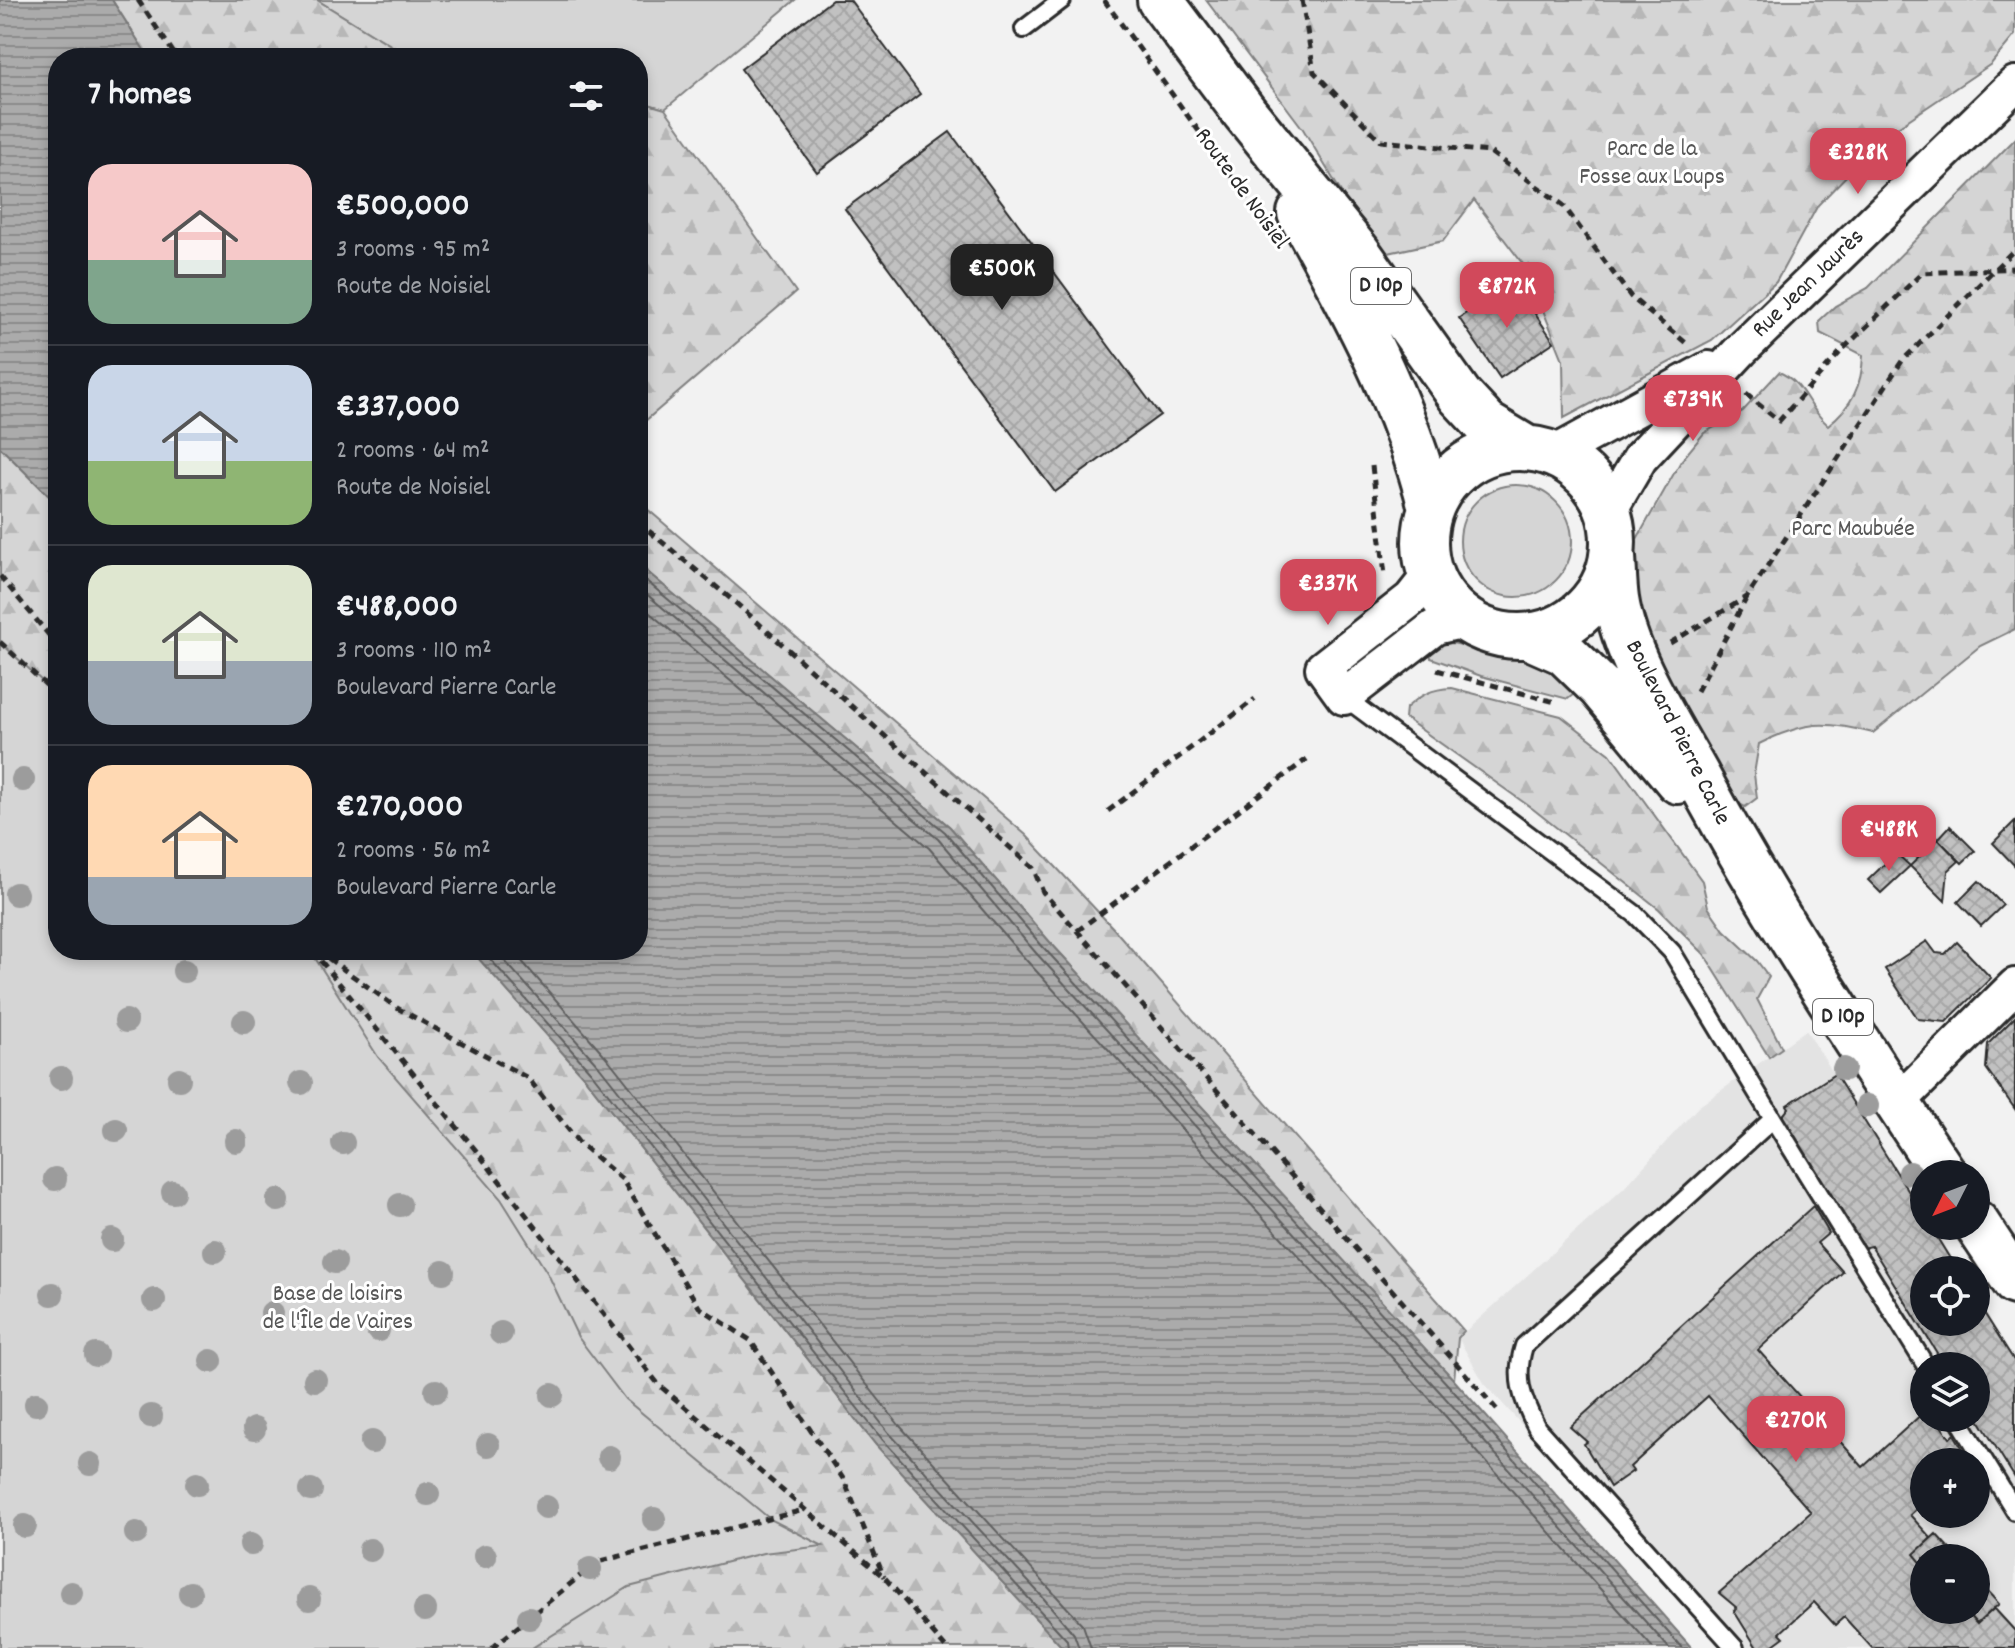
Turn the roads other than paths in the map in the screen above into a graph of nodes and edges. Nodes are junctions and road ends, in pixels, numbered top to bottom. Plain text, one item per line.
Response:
1 (1062, 0) edge
2 (1160, 0) edge
3 (1024, 29) dead end
4 (2015, 84) edge
5 (1245, 113) junction
6 (1725, 363) junction
7 (1540, 451) junction
8 (1431, 508) junction
9 (1609, 511) junction
10 (1613, 557) junction
11 (1430, 575) junction
12 (1465, 620) junction
13 (1530, 637) junction
14 (1344, 697) junction
15 (1742, 859) junction
16 (2015, 986) edge
17 (1897, 1103) junction
18 (1773, 1119) junction
19 (1935, 1160) edge
20 (1987, 1240) edge
21 (2015, 1282) edge
22 (1917, 1352) edge
23 (1967, 1432) edge
24 (2015, 1511) edge
25 (1735, 1648) edge

1 - 3 lane
2 - 5 main road, Route de Noisiel / D 10p
4 - 6 street, Rue Jean Jaurès
5 - 7 main road, Route de Noisiel / D 10p
5 - 8 main road, Route de Noisiel / D 10p
6 - 7 street, Rue Jean Jaurès
6 - 9 street, Rue Jean Jaurès
7 - 8 main road
7 - 9 main road
8 - 11 main road
9 - 10 main road
10 - 13 main road
10 - 15 main road, Boulevard Pierre Carle / D 10p
11 - 12 main road
11 - 14 street
12 - 13 main road
12 - 14 street
13 - 15 main road, Boulevard Pierre Carle / D 10p
14 - 18 lane
15 - 17 main road, Boulevard Pierre Carle / D 10p
16 - 17 street
17 - 19 main road, Boulevard Pierre Carle / D 10p
18 - 22 lane
18 - 25 lane
20 - 21 main road
23 - 24 lane

